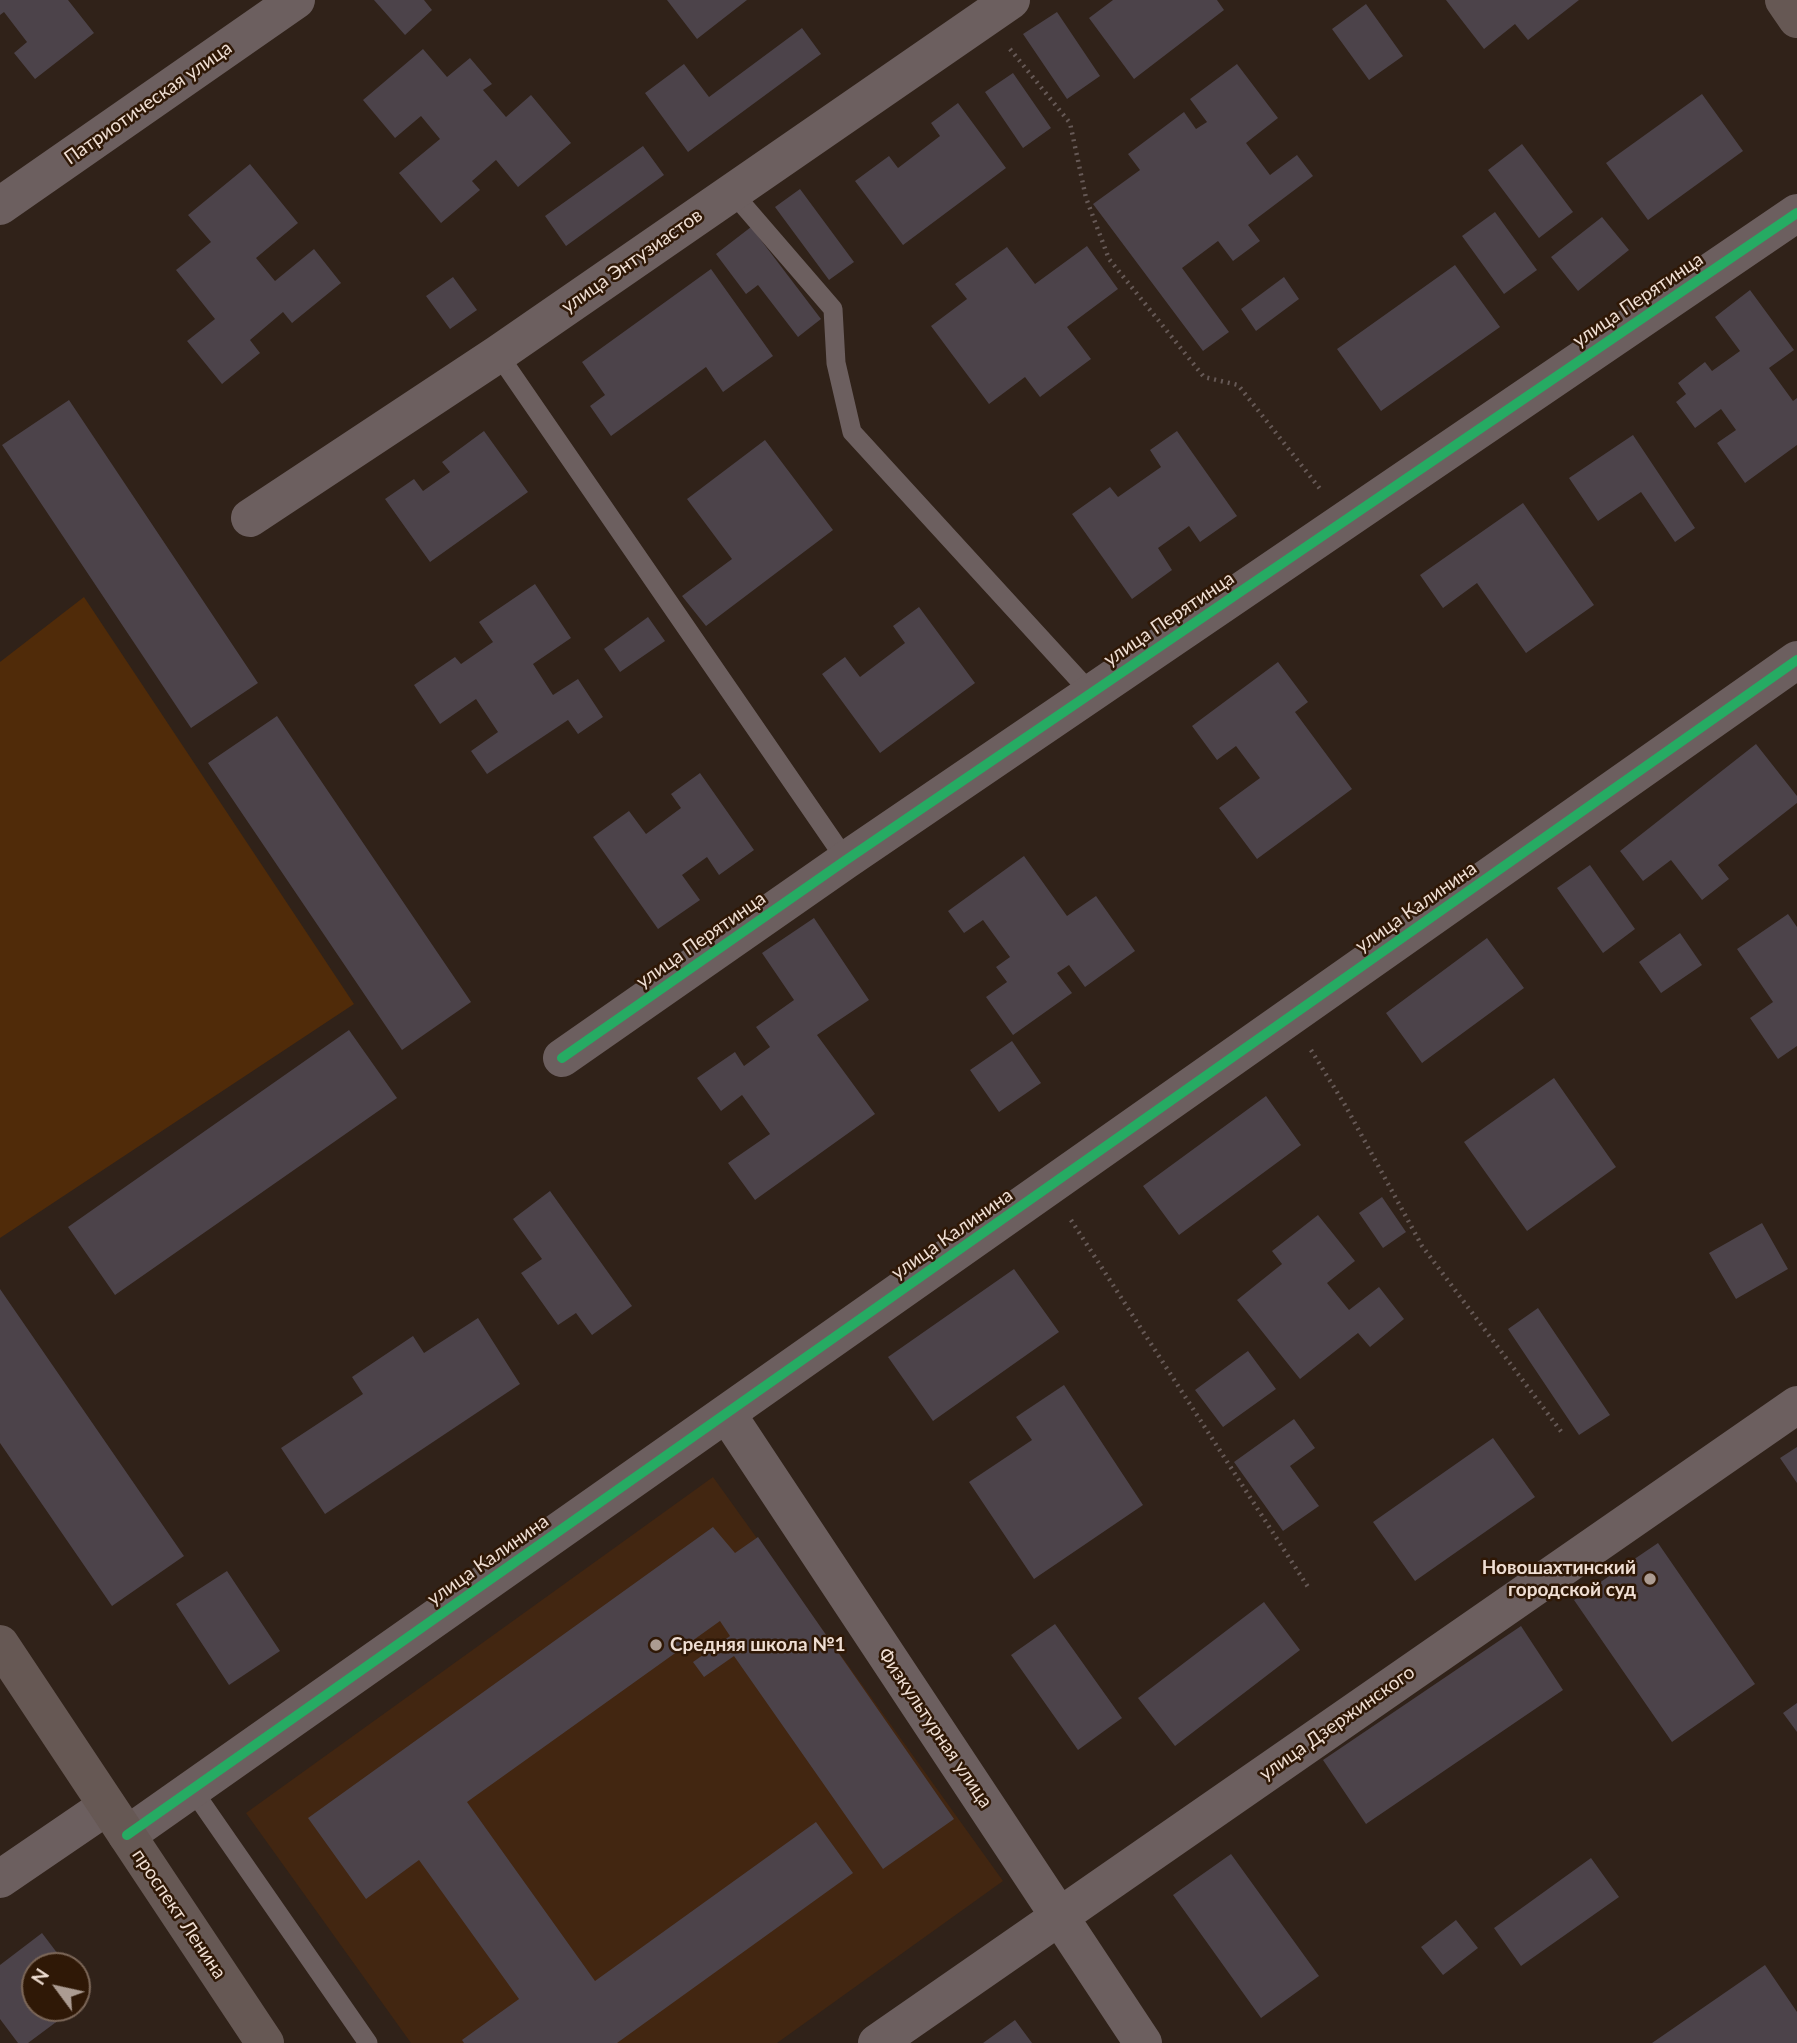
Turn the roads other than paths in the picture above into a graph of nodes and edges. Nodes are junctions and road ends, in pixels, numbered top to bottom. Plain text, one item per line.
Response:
1 (296, 0) edge
2 (1784, 0) edge
3 (998, 9) edge
4 (1797, 19) edge
5 (732, 192) junction
6 (0, 206) edge
7 (1797, 213) edge
8 (498, 354) junction
9 (250, 518) dead end
10 (1793, 672) edge
11 (1091, 693) junction
12 (846, 860) junction
13 (562, 1058) dead end
14 (1797, 1405) edge
15 (727, 1414) junction
16 (0, 1644) edge
17 (192, 1789) junction
18 (117, 1820) junction
19 (0, 1878) edge
20 (1059, 1916) junction
21 (265, 2043) edge
22 (368, 2043) edge
23 (877, 2043) edge
24 (1143, 2043) edge

1 - 6 street, Патриотическая улица
2 - 4 main road
3 - 5 street, улица Энтузиастов
5 - 8 street, улица Энтузиастов
5 - 11 lane
7 - 11 street, улица Перятинца
8 - 9 street, улица Энтузиастов
8 - 12 lane
10 - 15 street, улица Калинина
11 - 12 street, улица Перятинца
12 - 13 street, улица Перятинца
14 - 20 street, улица Дзержинского
15 - 17 street, улица Калинина
15 - 20 street, Физкультурная улица
16 - 18 main road, проспект Ленина
17 - 18 street, улица Калинина
17 - 22 lane
18 - 19 street, улица Калинина
18 - 21 main road, проспект Ленина
20 - 23 street, улица Дзержинского
20 - 24 street, Физкультурная улица

